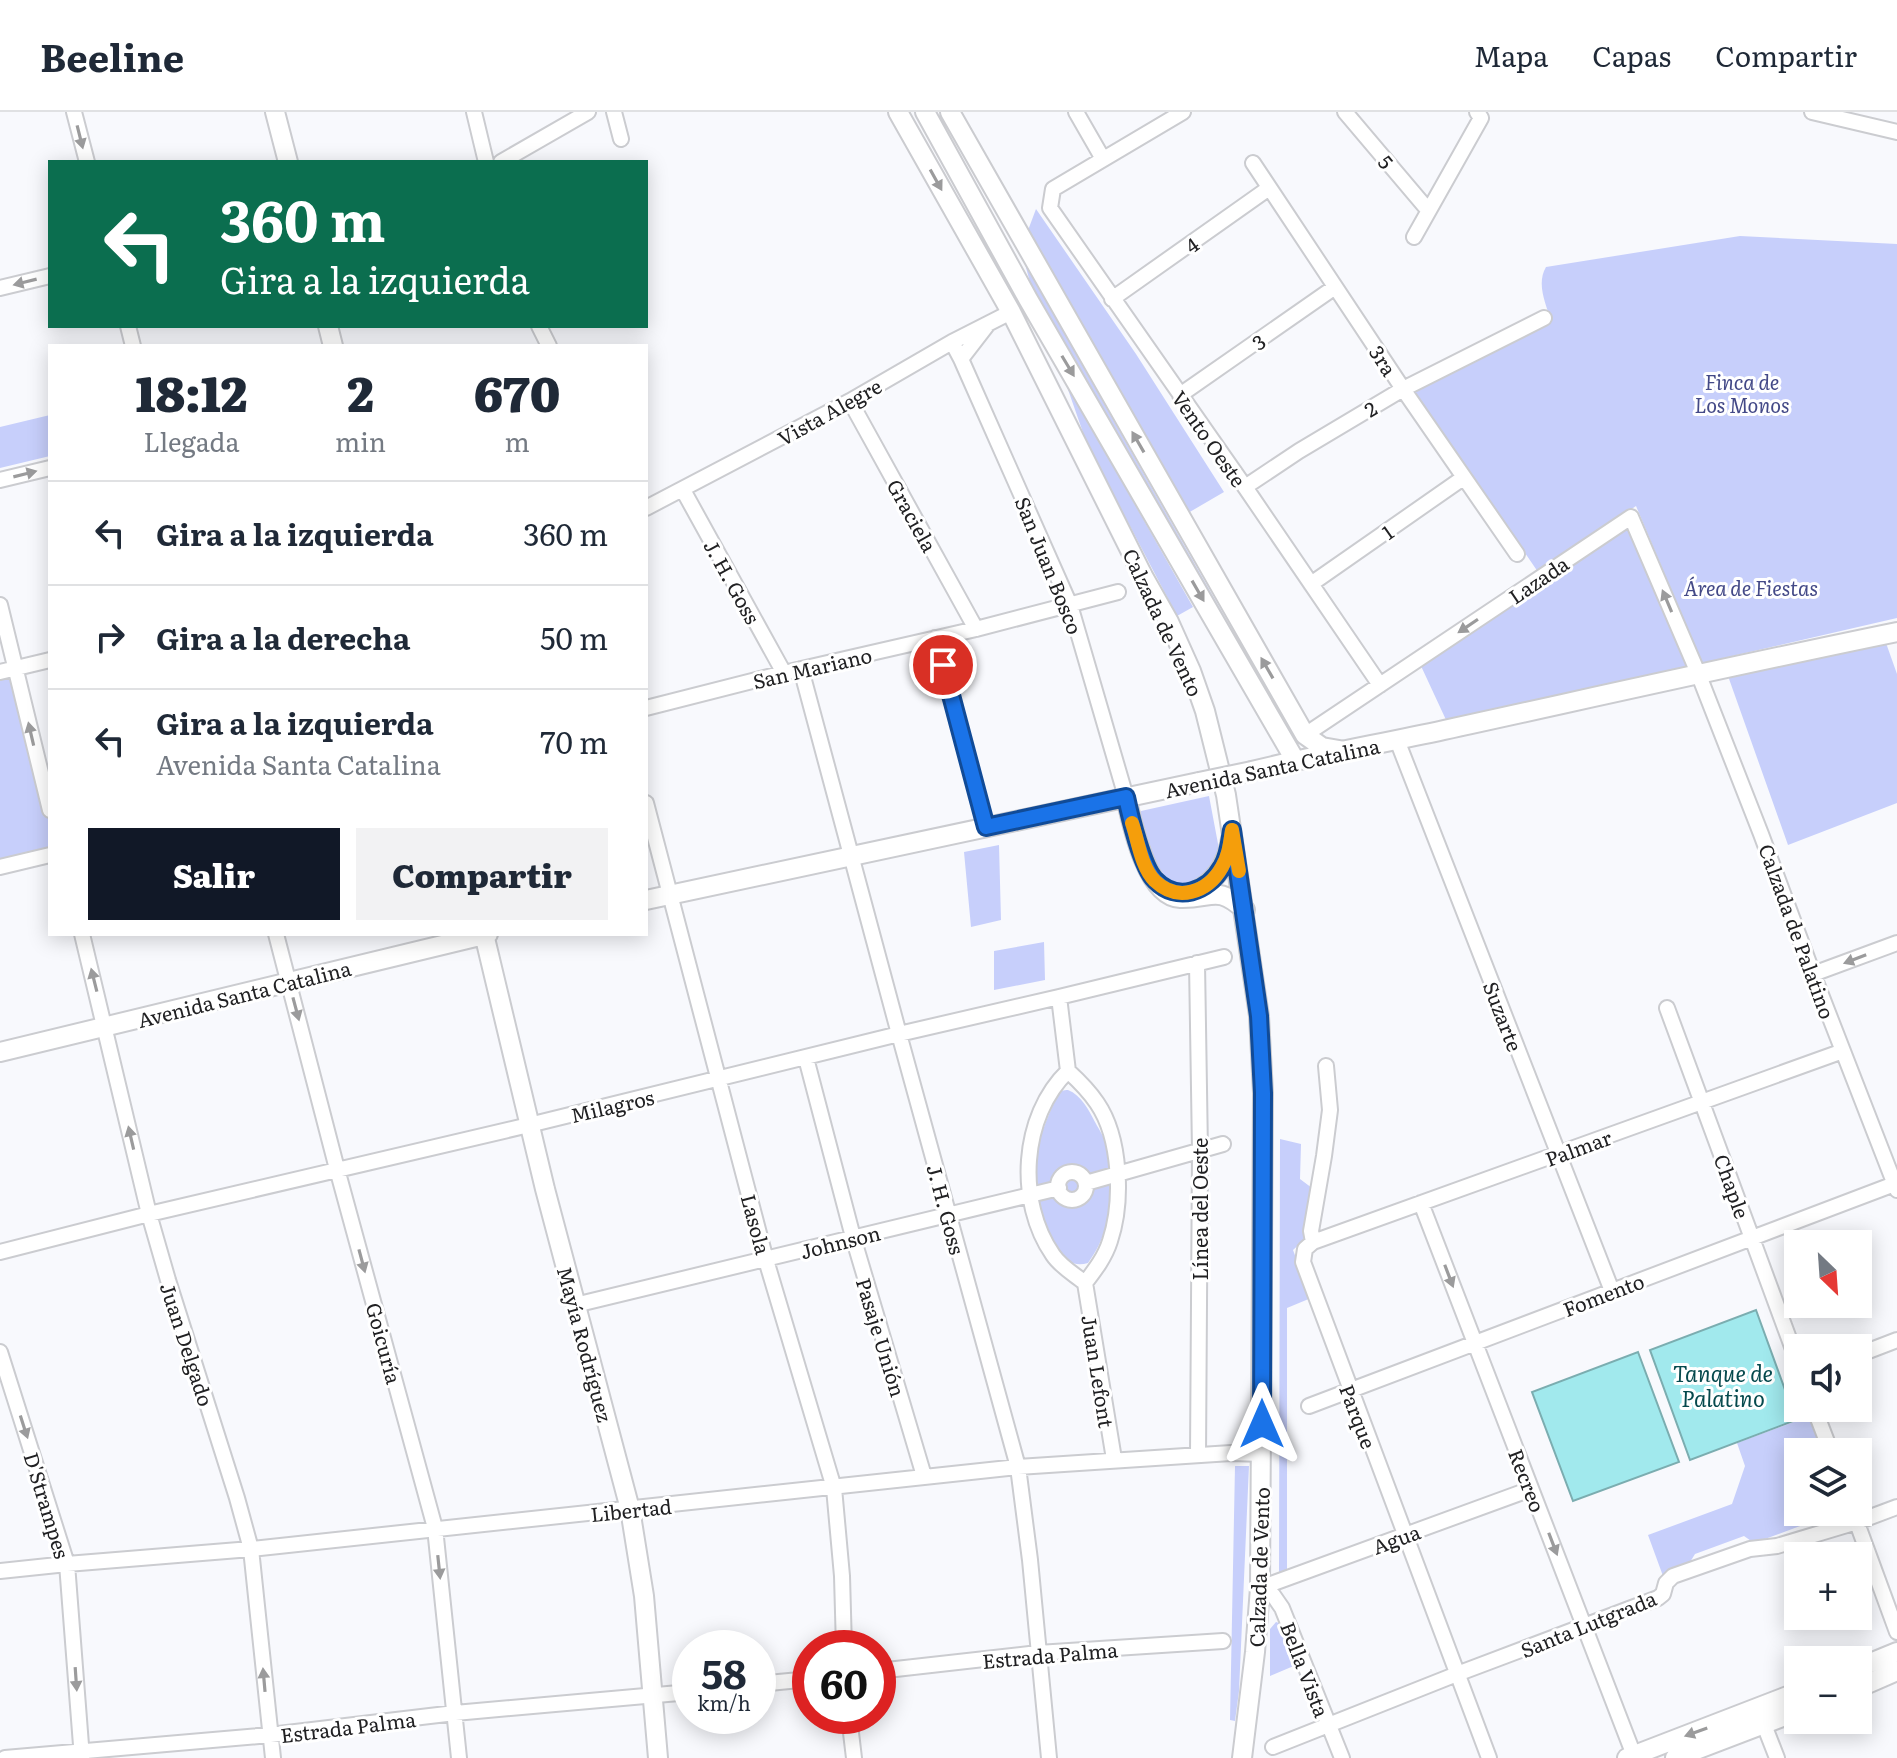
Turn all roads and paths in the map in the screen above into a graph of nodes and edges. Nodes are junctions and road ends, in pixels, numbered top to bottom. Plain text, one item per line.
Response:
1 (74, 112) edge
2 (275, 112) edge
3 (474, 112) edge
4 (588, 112) edge
5 (614, 112) edge
6 (898, 112) edge
7 (925, 112) edge
8 (950, 112) edge
9 (1076, 112) edge
10 (1183, 112) edge
11 (1345, 112) edge
12 (1812, 112) edge
13 (1479, 115) edge
14 (1897, 132) edge
15 (621, 139) dead end
16 (1103, 159) junction
17 (86, 160) edge
18 (287, 160) edge
19 (486, 160) edge
20 (504, 160) edge
21 (1253, 163) dead end
22 (1269, 188) junction
23 (1428, 210) junction
24 (1014, 224) junction
25 (1414, 237) dead end
26 (48, 276) edge
27 (1335, 287) junction
28 (0, 288) edge
29 (1028, 299) junction
30 (1112, 299) junction
31 (1011, 312) junction
32 (1544, 318) dead end
33 (991, 321) junction
34 (952, 342) junction
35 (961, 359) junction
36 (1403, 389) junction
37 (1180, 395) junction
38 (850, 401) junction
39 (1076, 443) junction
40 (48, 468) edge
41 (1463, 478) junction
42 (0, 480) edge
43 (1245, 487) junction
44 (683, 490) junction
45 (648, 507) edge
46 (1517, 554) dead end
47 (1311, 584) junction
48 (1118, 592) dead end
49 (0, 605) edge
50 (1070, 605) junction
51 (976, 629) junction
52 (1897, 632) edge
53 (935, 638) junction
54 (48, 661) edge
55 (15, 669) junction
56 (801, 669) junction
57 (0, 672) edge
58 (784, 673) junction
59 (1698, 673) junction
60 (1380, 685) junction
61 (648, 707) edge
62 (1305, 735) junction
63 (1397, 740) junction
64 (1345, 751) junction
65 (1295, 760) junction
66 (1126, 797) junction
67 (48, 802) edge
68 (648, 810) edge
69 (986, 827) junction
70 (1232, 830) junction
71 (48, 855) edge
72 (851, 856) junction
73 (0, 867) edge
74 (1156, 882) junction
75 (671, 895) junction
76 (648, 900) edge
77 (1245, 910) junction
78 (82, 936) edge
79 (277, 936) edge
80 (477, 936) edge
81 (485, 936) edge
82 (1897, 943) edge
83 (1224, 957) dead end
84 (1197, 963) junction
85 (1813, 974) junction
86 (289, 982) junction
87 (1059, 997) junction
88 (1667, 1008) dead end
89 (105, 1027) junction
90 (899, 1034) junction
91 (1843, 1051) junction
92 (0, 1052) edge
93 (806, 1058) junction
94 (1326, 1066) dead end
95 (1068, 1071) junction
96 (718, 1080) junction
97 (1702, 1102) junction
98 (529, 1125) junction
99 (1223, 1144) dead end
100 (1200, 1151) junction
101 (1558, 1154) junction
102 (337, 1169) junction
103 (1117, 1175) junction
104 (1896, 1185) edge
105 (1031, 1196) junction
106 (1421, 1203) junction
107 (149, 1214) junction
108 (949, 1215) junction
109 (853, 1237) junction
110 (1752, 1238) junction
111 (1313, 1242) junction
112 (0, 1252) edge
113 (766, 1260) junction
114 (1085, 1283) junction
115 (1612, 1291) junction
116 (575, 1305) junction
117 (1787, 1334) edge
118 (1897, 1340) edge
119 (1475, 1343) junction
120 (1872, 1350) edge
121 (0, 1352) edge
122 (1350, 1391) junction
123 (1309, 1406) dead end
124 (1262, 1454) junction
125 (1198, 1455) junction
126 (1114, 1459) junction
127 (1018, 1467) junction
128 (924, 1476) junction
129 (834, 1488) junction
130 (1531, 1489) junction
131 (1897, 1507) edge
132 (630, 1509) junction
133 (1872, 1513) edge
134 (1831, 1526) edge
135 (1858, 1526) edge
136 (435, 1528) junction
137 (1404, 1535) junction
138 (251, 1549) junction
139 (67, 1564) junction
140 (0, 1571) edge
141 (1260, 1588) junction
142 (1584, 1626) junction
143 (844, 1630) edge
144 (1897, 1632) edge
145 (1223, 1641) dead end
146 (1897, 1652) edge
147 (1038, 1653) junction
148 (1872, 1662) edge
149 (896, 1669) edge
150 (1897, 1671) edge
151 (1457, 1674) junction
152 (1872, 1682) edge
153 (672, 1694) edge
154 (652, 1696) junction
155 (1784, 1701) edge
156 (455, 1713) junction
157 (1784, 1713) edge
158 (1760, 1717) junction
159 (1328, 1724) junction
160 (851, 1734) edge
161 (270, 1735) junction
162 (1273, 1747) dead end
163 (82, 1755) edge
164 (1632, 1757) edge
165 (5, 1758) edge
166 (273, 1758) edge
167 (459, 1758) edge
168 (658, 1758) edge
169 (854, 1758) edge
170 (1049, 1758) edge
171 (1242, 1758) edge
172 (1342, 1758) edge
173 (1489, 1758) edge
174 (1675, 1758) edge
175 (1777, 1758) edge

1 -> 17 street
2 - 18 main road
3 - 19 street
4 - 20 street
5 - 15 street
6 -> 31 main road, Calzada de Vento
7 - 29 main road, Calzada de Vento
8 - 24 main road
9 - 16 street
10 - 16 street
11 - 23 street, 5
12 - 14 street
13 - 23 street
16 - 30 street, Vento Oeste
21 - 22 street, 3ra
22 - 27 street, 3ra
22 - 30 street, 4
23 - 25 street
24 - 29 main road
62 -> 24 main road
26 -> 28 street
27 - 36 street, 3ra
27 - 37 street, 3
29 - 39 main road
29 -> 65 main road, Calzada de Vento
30 - 37 street, Vento Oeste
31 - 33 street, Vista Alegre
31 - 39 main road, Calzada de Vento
32 - 36 street, 2
33 - 34 street, Vista Alegre
33 - 35 street
34 - 35 street, San Juan Bosco
34 - 38 street, Vista Alegre
35 - 50 street, San Juan Bosco
36 - 41 street, 3ra
36 - 43 street, 2
37 - 43 street, Vento Oeste
38 - 44 street, Vista Alegre
38 - 51 street, Graciela
39 - 70 main road, Calzada de Vento
42 -> 40 street
41 - 46 street, 3ra
41 - 47 street, 1
43 - 47 street, Vento Oeste
44 - 45 street, Vista Alegre
44 - 58 street, J. H. Goss
47 - 60 street, Vento Oeste
48 - 50 street, San Mariano
49 - 55 street
50 - 51 street, San Mariano
50 - 66 street, San Juan Bosco
51 - 53 street, San Mariano
52 - 59 main road, Avenida Santa Catalina
53 - 56 street, San Mariano
53 - 69 street
54 - 55 street
55 - 57 street
67 -> 55 street
56 - 58 street, San Mariano
56 - 72 street, J. H. Goss
58 - 61 street, San Mariano
59 -> 60 street, Lazada
59 - 63 main road, Avenida Santa Catalina
59 - 85 street, Calzada de Palatino
60 - 62 street, Lazada
62 - 64 main road
62 - 65 main road
63 - 64 main road, Avenida Santa Catalina
63 - 101 street, Suzarte
64 - 65 main road, Avenida Santa Catalina
65 - 66 main road, Avenida Santa Catalina, bridge
66 - 69 main road, Avenida Santa Catalina
66 - 74 main road
68 - 75 street, Lasola
69 - 72 main road, Avenida Santa Catalina
70 - 74 main road
70 - 77 main road, Calzada de Vento
71 - 73 street
72 - 75 main road, Avenida Santa Catalina
72 - 90 street, J. H. Goss
74 - 77 main road
75 - 76 main road, Avenida Santa Catalina
75 - 96 street, Lasola
77 - 124 main road, Calzada de Vento
89 -> 78 street, Juan Delgado
79 - 86 street, Goicuría
80 - 86 main road, Avenida Santa Catalina
81 - 98 main road, Mayía Rodríguez
82 -> 85 street
83 - 84 street, Milagros
84 - 87 street, Milagros
84 - 100 street, Línea del Oeste
85 - 91 street, Calzada de Palatino
86 - 89 main road, Avenida Santa Catalina
86 -> 102 street, Goicuría
87 - 90 street, Milagros
87 - 95 street
88 - 97 street, Chaple
89 - 92 main road, Avenida Santa Catalina
107 -> 89 street, Juan Delgado
90 - 93 street, Milagros
90 - 108 street, J. H. Goss
91 - 97 street, Palmar
91 - 104 street, Calzada de Palatino
93 - 96 street, Milagros
93 - 109 street, Pasaje Unión
94 - 111 street, Parque
95 - 103 street
95 - 105 street
96 - 98 street, Milagros
96 - 113 street, Lasola
97 - 101 street, Palmar
97 - 110 street, Chaple
98 - 102 street, Milagros
98 - 116 main road, Mayía Rodríguez
99 - 100 street, Johnson
100 - 103 street, Johnson
100 - 125 street, Línea del Oeste
101 - 106 street, Palmar
101 - 115 street, Suzarte
102 - 107 street, Milagros
102 -> 136 street, Goicuría
103 - 105 street, Johnson
103 - 114 street
104 - 110 street, Fomento
105 - 108 street, Johnson
105 - 114 street
106 - 111 street, Palmar
106 -> 119 street, Recreo
107 - 112 street, Milagros
107 - 138 street, Juan Delgado
108 - 109 street, Johnson
108 - 127 street, J. H. Goss
109 - 113 street, Johnson
109 - 128 street, Pasaje Unión
110 - 115 street, Fomento
110 - 117 street, Chaple
111 - 122 street, Parque
113 - 116 street, Johnson
113 - 129 street, Lasola
114 - 126 street, Juan Lefont
115 - 119 street, Fomento
116 - 132 main road, Mayía Rodríguez
118 - 120 street
119 - 122 street, Fomento
119 - 130 street, Recreo
121 -> 139 street, D'Strampes
122 - 123 street, Fomento
122 - 137 street, Parque
124 - 125 street, Libertad
124 - 141 main road, Calzada de Vento
125 - 126 street, Libertad
126 - 127 street, Libertad
127 - 128 street, Libertad
127 - 147 street, J. H. Goss
128 - 129 street, Libertad
129 - 132 street, Libertad
129 - 143 street, Lasola
130 - 137 street, Agua
130 -> 142 street, Recreo
131 - 133 street, Santa Lutgrada
132 - 136 street, Libertad
132 - 154 main road, Mayía Rodríguez
134 - 142 street, Santa Lutgrada
135 - 144 street
136 - 138 street, Libertad
136 -> 156 street, Goicuría
137 - 141 street, Agua
137 - 151 street, Parque
138 - 139 street, Libertad
161 -> 138 street, Juan Delgado
139 - 140 street, Libertad
139 -> 163 street, D'Strampes
141 - 159 street, Bella Vista
141 - 171 main road, Calzada de Vento
142 - 151 street, Santa Lutgrada
142 - 164 street, Recreo
145 - 147 street, Estrada Palma
146 - 148 main road
147 - 149 street, Estrada Palma
147 - 170 street, J. H. Goss
150 - 152 main road
151 - 159 street, Santa Lutgrada
151 - 173 street, Parque
153 - 154 street, Estrada Palma
154 - 156 street, Estrada Palma
154 - 168 main road, Mayía Rodríguez
155 - 158 main road
156 - 161 street, Estrada Palma
156 - 167 street, Goicuría
157 - 158 main road
158 -> 164 main road
158 - 174 main road
158 - 175 street
159 - 162 street, Santa Lutgrada
159 - 172 street, Bella Vista
160 - 169 street
161 - 163 street, Estrada Palma
161 - 166 street, Juan Delgado
163 - 165 street, Estrada Palma

